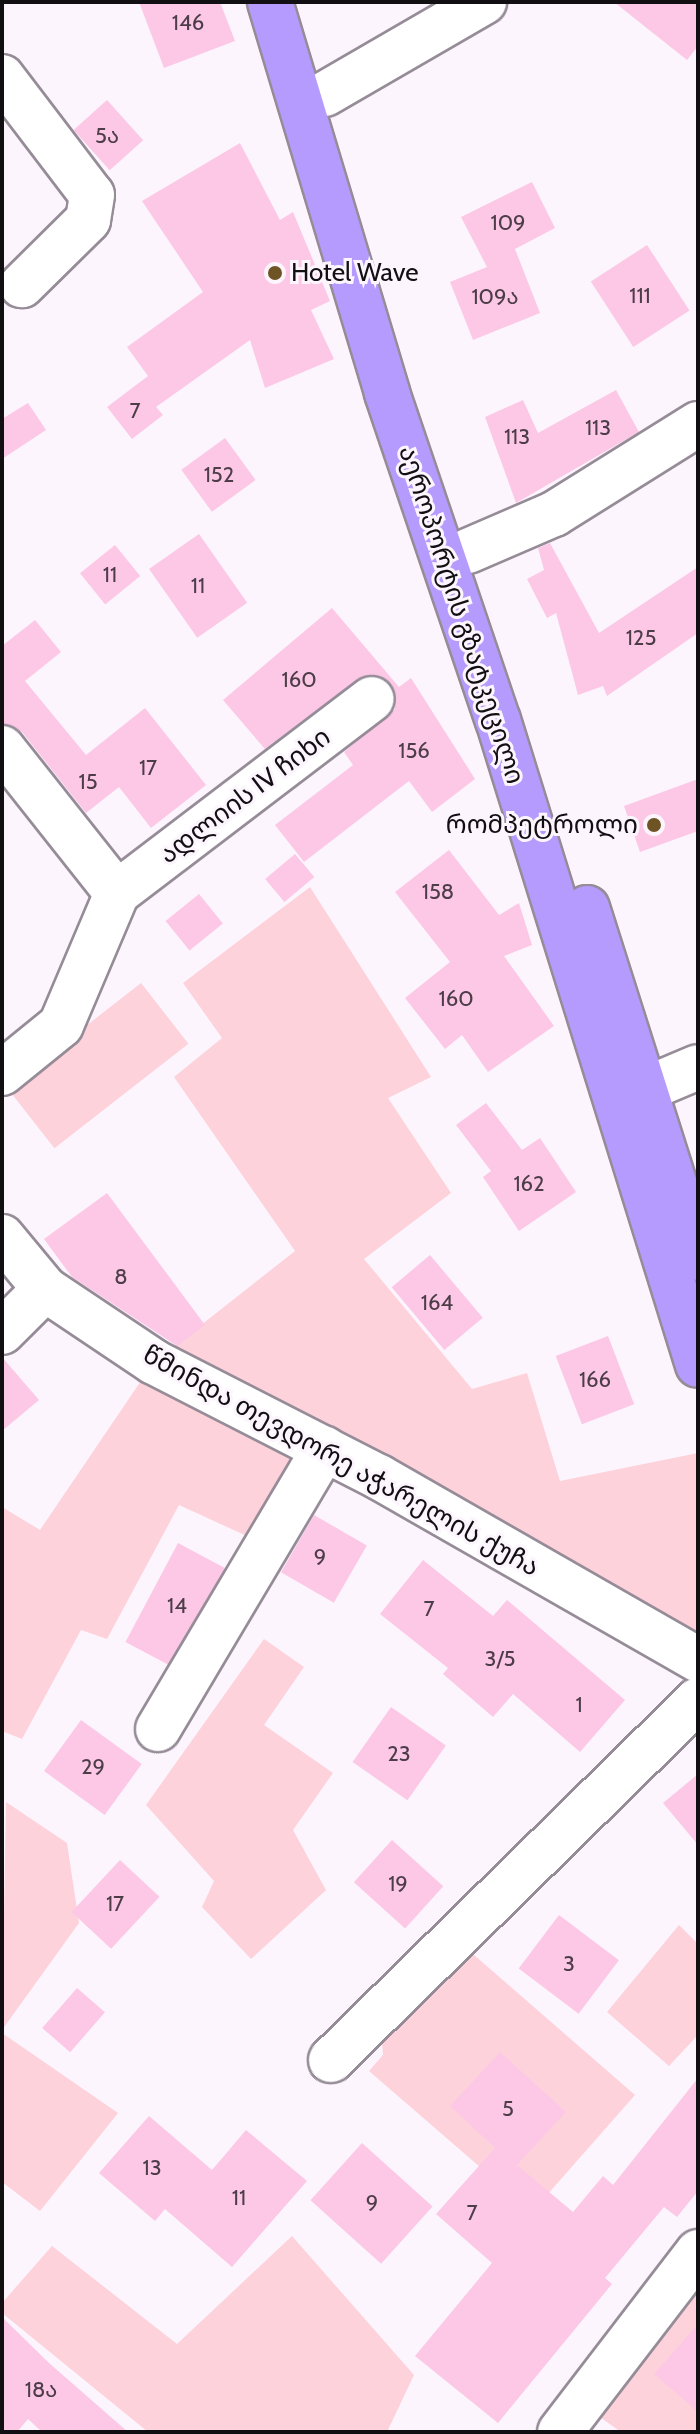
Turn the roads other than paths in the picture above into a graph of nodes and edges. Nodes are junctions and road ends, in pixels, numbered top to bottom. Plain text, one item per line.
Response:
1 (270, 2) edge
2 (299, 2) edge
3 (484, 2) edge
4 (2, 77) edge
5 (325, 94) junction
6 (22, 285) dead end
7 (698, 424) edge
8 (468, 551) junction
9 (372, 699) dead end
10 (2, 748) edge
11 (117, 893) junction
12 (698, 1067) edge
13 (2, 1073) edge
14 (646, 1089) junction
15 (2, 1237) edge
16 (698, 1258) edge
17 (45, 1289) junction
18 (2, 1332) edge
19 (698, 1365) edge
20 (324, 1449) junction
21 (698, 1660) edge
22 (698, 1700) edge
23 (158, 1729) dead end
24 (331, 2060) dead end
25 (698, 2252) edge
26 (560, 2432) edge

1 - 19 highway, აეროპორტის გზატკეცილი
2 - 5 highway, აეროპორტის გზატკეცილი
3 - 5 street
4 - 6 street
5 - 8 highway, აეროპორტის გზატკეცილი
7 - 8 street
8 - 14 highway, აეროპორტის გზატკეცილი
9 - 11 street, ადლიის IV ჩიხი
10 - 11 street
11 - 13 street, ადლიის IV ჩიხი
12 - 14 street
14 - 16 highway, აეროპორტის გზატკეცილი
15 - 17 street, წმინდა თევდორე აჭარელის ქუჩა
17 - 18 street
17 - 20 street, წმინდა თევდორე აჭარელის ქუჩა
20 - 21 street, წმინდა თევდორე აჭარელის ქუჩა
20 - 23 street
22 - 24 street
25 - 26 street

